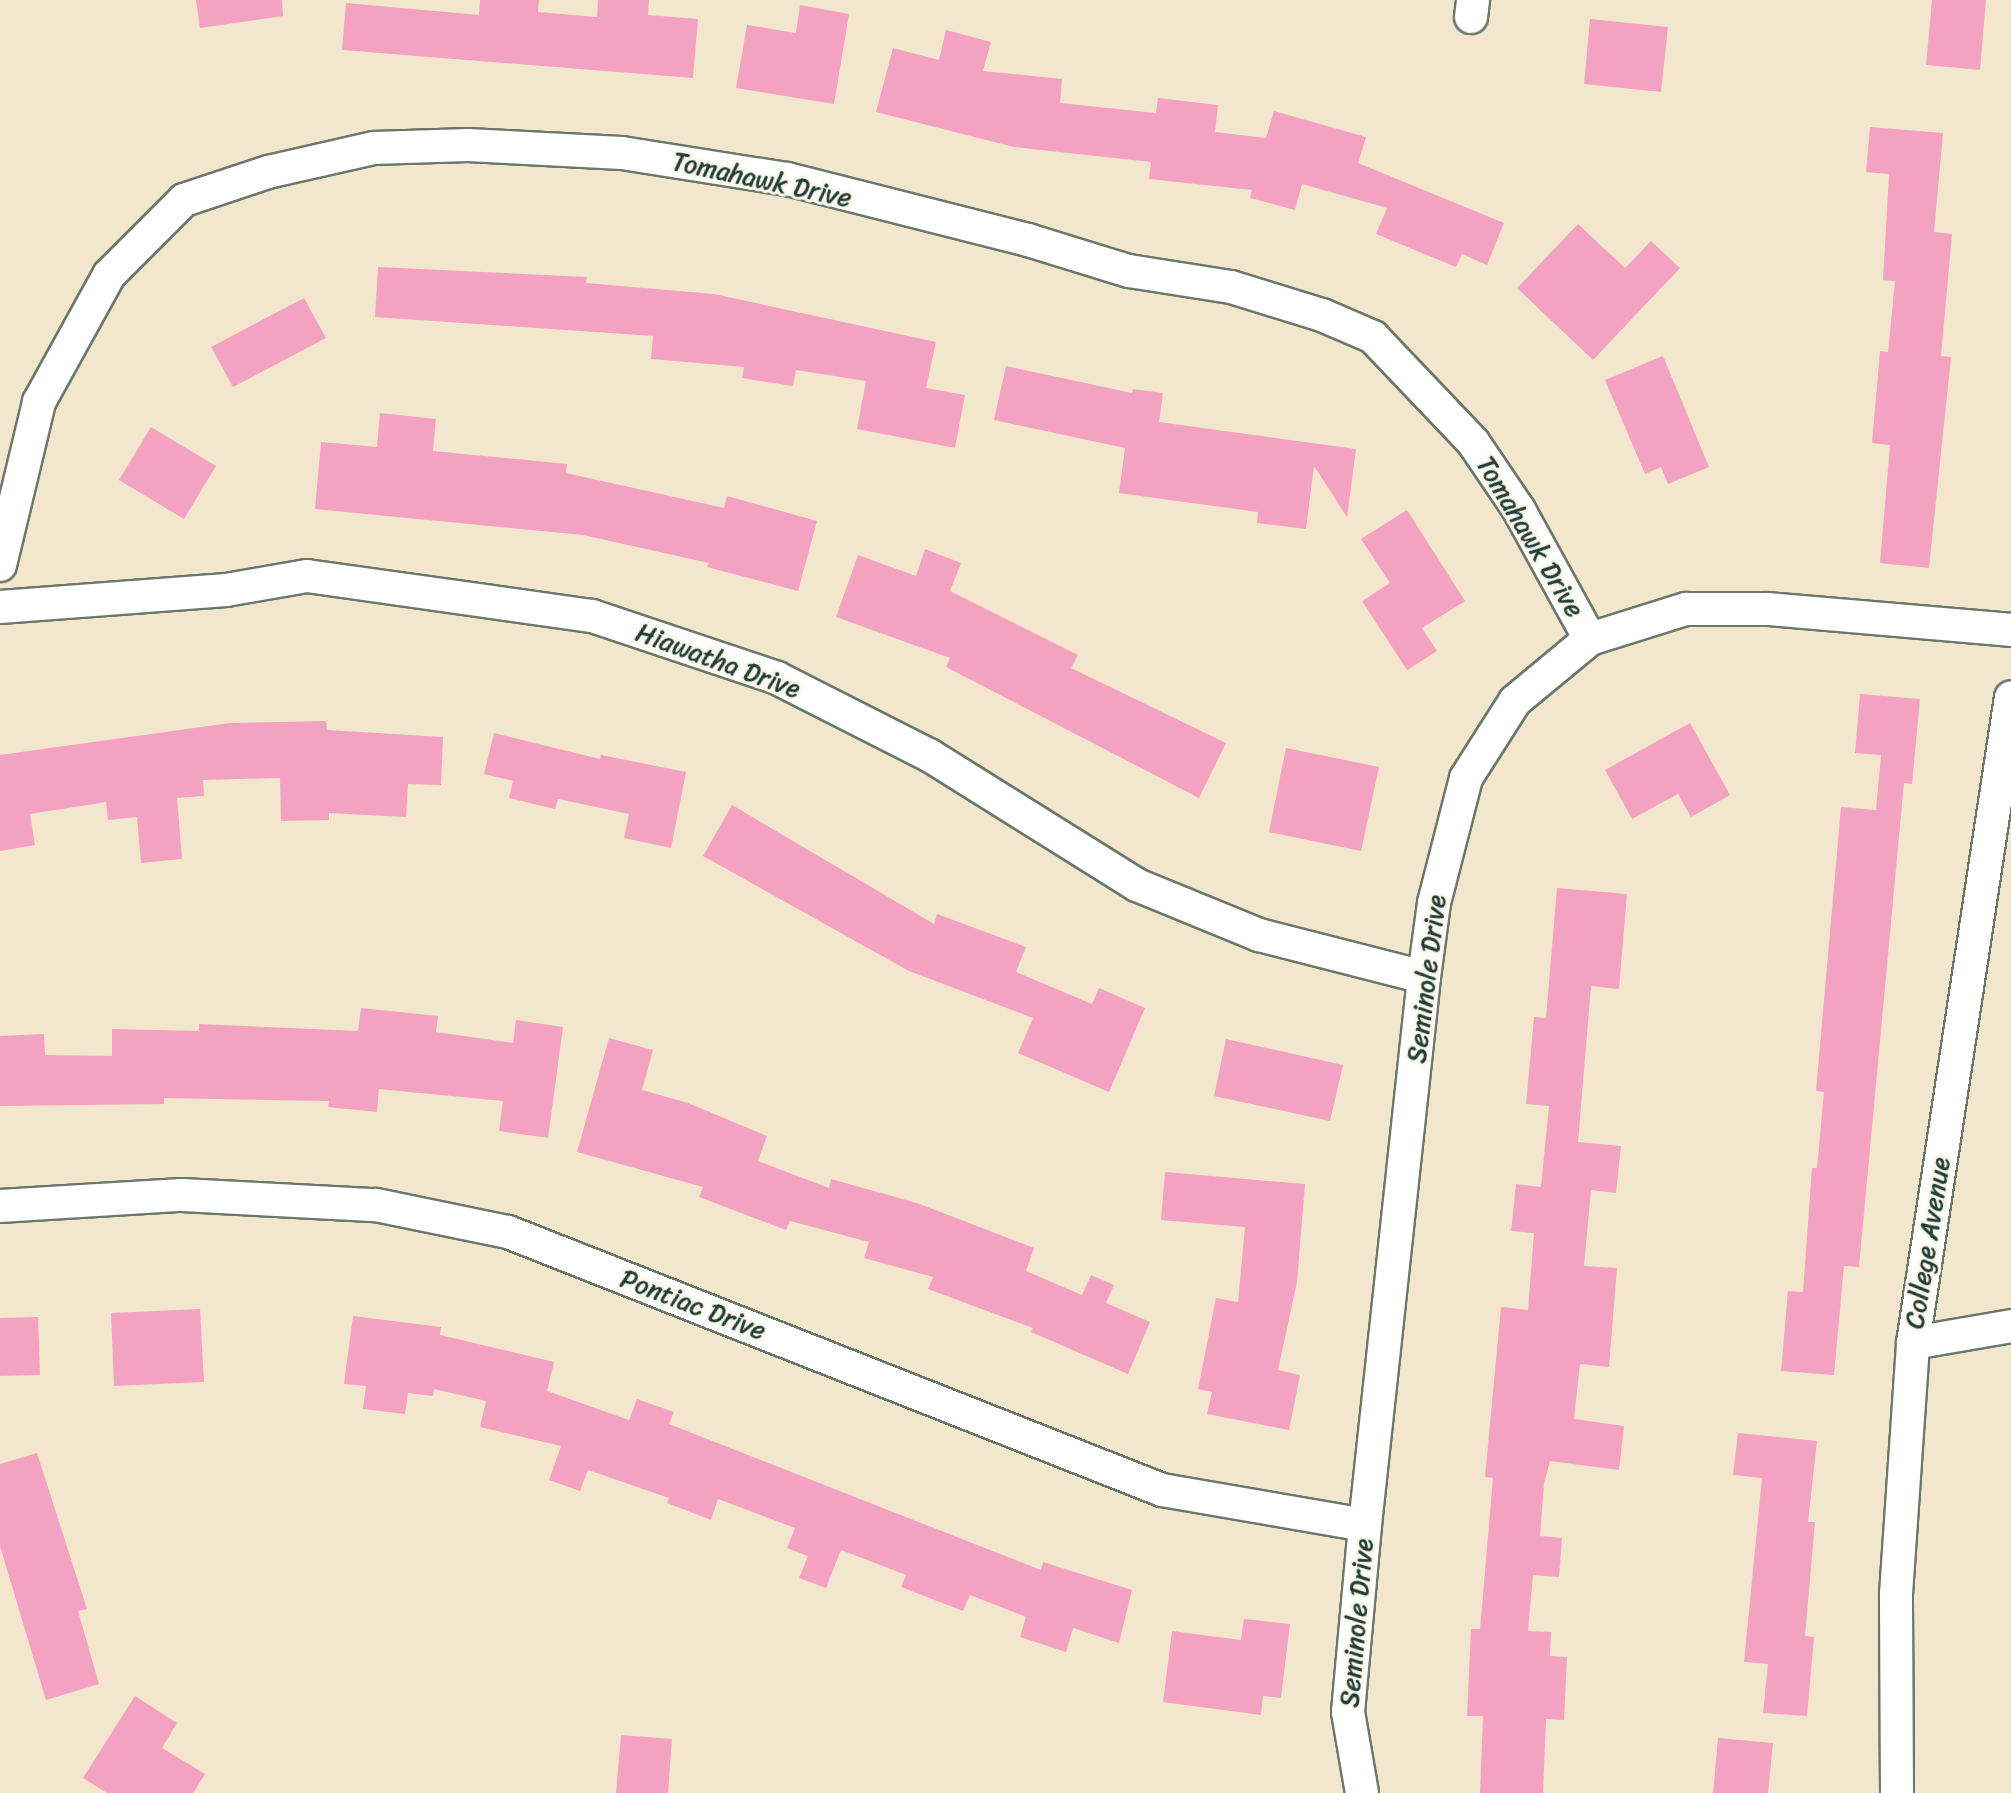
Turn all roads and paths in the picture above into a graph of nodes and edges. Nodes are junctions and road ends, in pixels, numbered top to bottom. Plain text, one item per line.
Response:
1 (0, 565) edge
2 (0, 607) edge
3 (2011, 630) edge
4 (1590, 639) junction
5 (2011, 697) edge
6 (1424, 977) junction
7 (0, 1206) edge
8 (2011, 1326) edge
9 (1913, 1343) junction
10 (1365, 1525) junction
11 (1362, 1793) edge
12 (1897, 1793) edge

1 - 4 street, Tomahawk Drive
2 - 6 street, Hiawatha Drive
3 - 4 street, Seminole Drive
4 - 6 street, Seminole Drive
5 - 9 street, College Avenue
6 - 10 street, Seminole Drive
7 - 10 street, Pontiac Drive
8 - 9 street
9 - 12 street, College Avenue
10 - 11 street, Seminole Drive

